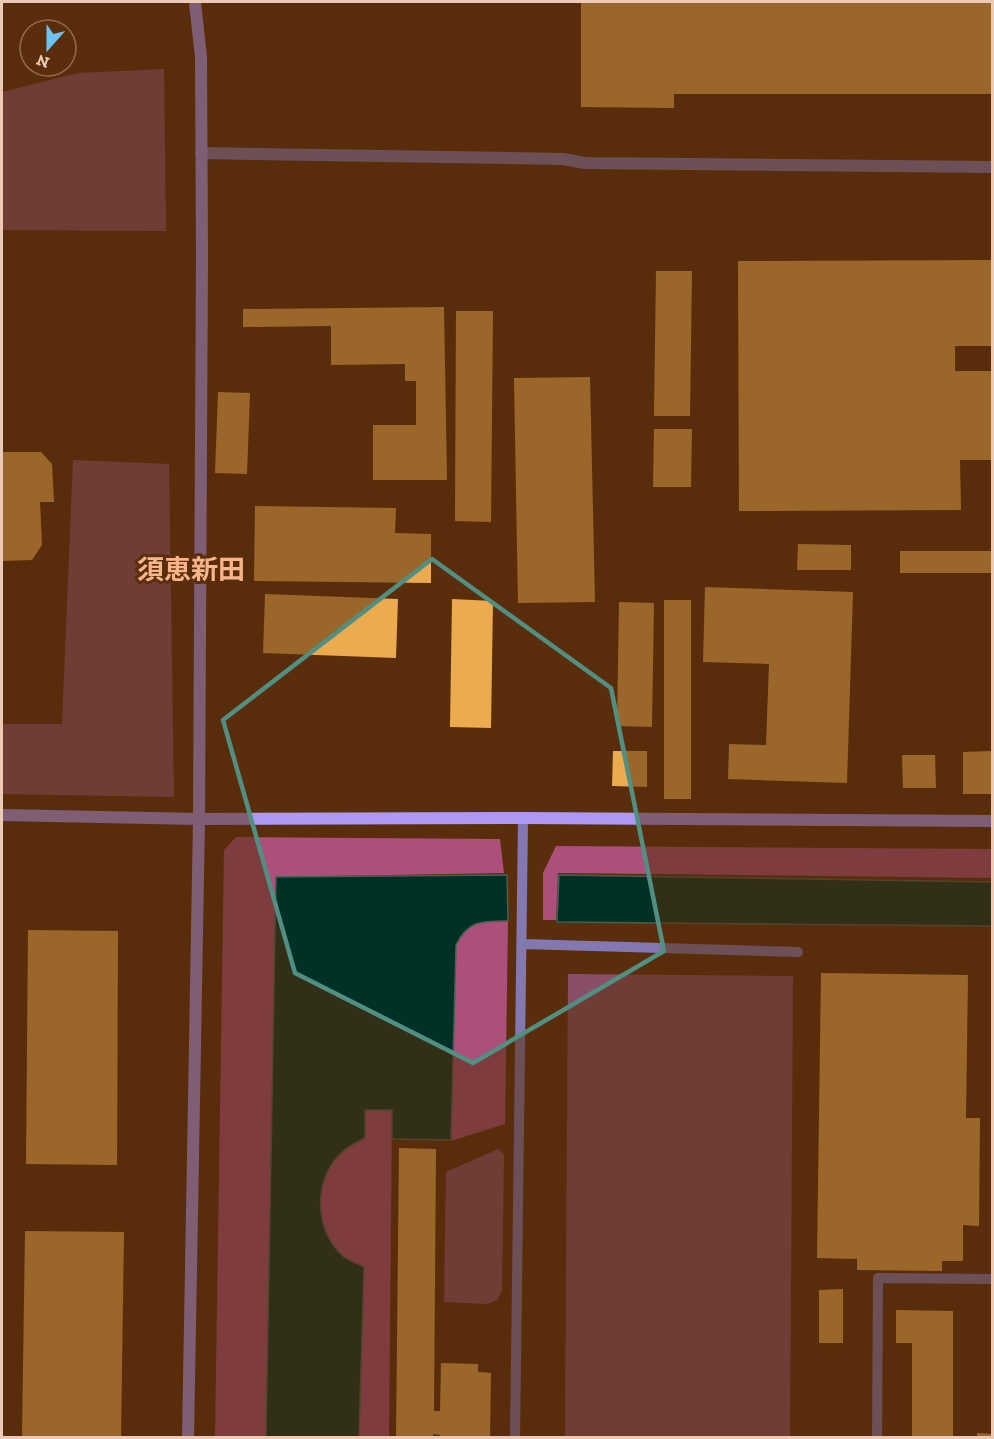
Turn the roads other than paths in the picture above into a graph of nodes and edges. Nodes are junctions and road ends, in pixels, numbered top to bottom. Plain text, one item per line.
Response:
1 (195, 3) dead end
2 (201, 153) junction
3 (993, 167) edge
4 (2, 815) edge
5 (523, 818) junction
6 (199, 819) junction
7 (993, 821) edge
8 (523, 944) junction
9 (798, 952) dead end
10 (992, 1279) edge
11 (188, 1437) edge
12 (515, 1437) edge
13 (877, 1437) edge

1 - 2 street
2 - 3 street
2 - 6 street
4 - 6 street
5 - 6 street
5 - 7 street
5 - 8 lane
6 - 11 street
8 - 9 lane
8 - 12 lane
10 - 13 lane

